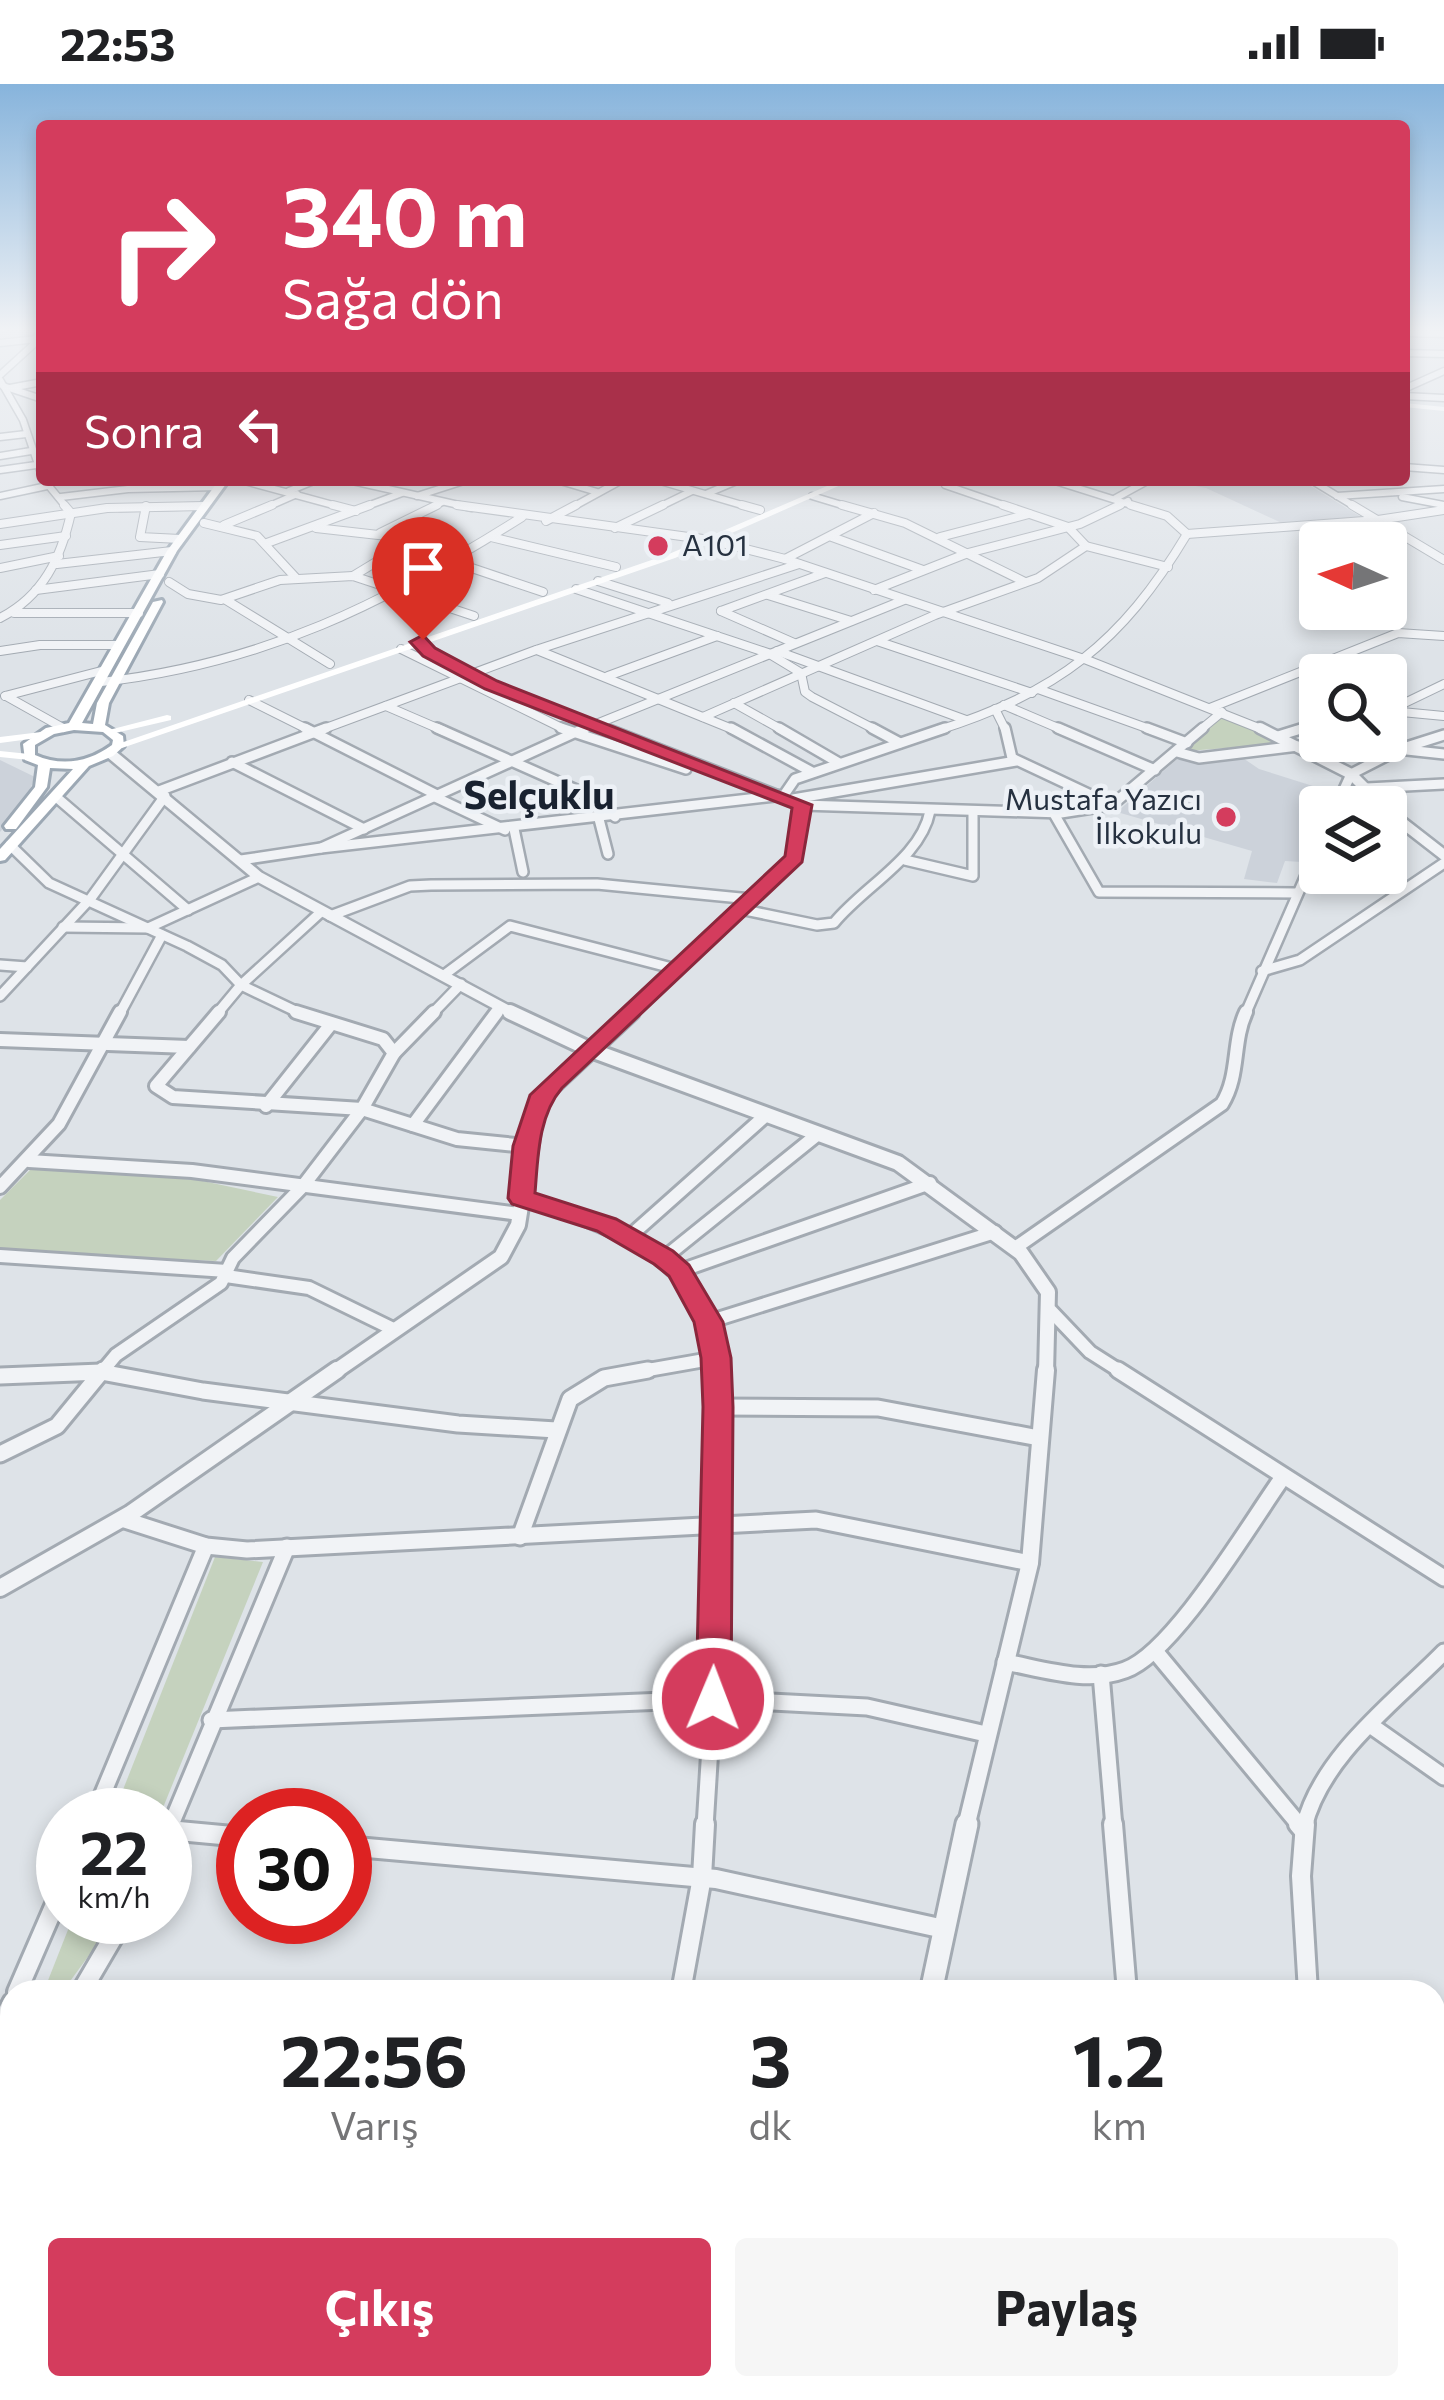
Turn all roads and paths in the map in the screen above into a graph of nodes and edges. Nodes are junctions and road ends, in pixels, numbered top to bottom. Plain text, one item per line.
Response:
1 (0, 456) edge
2 (1410, 467) edge
3 (36, 468) edge
4 (36, 469) edge
5 (0, 470) edge
6 (1444, 470) edge
7 (36, 472) edge
8 (53, 486) edge
9 (140, 486) edge
10 (233, 486) edge
11 (263, 486) edge
12 (305, 486) edge
13 (376, 486) edge
14 (448, 486) edge
15 (577, 486) edge
16 (610, 486) edge
17 (683, 486) edge
18 (725, 486) edge
19 (814, 486) edge
20 (834, 486) edge
21 (948, 486) edge
22 (1075, 486) edge
23 (1138, 486) edge
24 (1321, 486) edge
25 (216, 488) edge
26 (137, 489) junction
27 (1444, 489) edge
28 (692, 491) junction
29 (597, 492) junction
30 (292, 493) junction
31 (402, 493) junction
32 (1377, 493) junction
33 (705, 495) junction
34 (0, 496) edge
35 (417, 496) junction
36 (812, 496) junction
37 (1337, 496) junction
38 (61, 497) junction
39 (1116, 498) junction
40 (1127, 501) junction
41 (442, 502) junction
42 (146, 506) junction
43 (204, 506) junction
44 (1444, 507) edge
45 (760, 510) junction
46 (357, 512) junction
47 (71, 513) junction
48 (874, 513) junction
49 (1029, 514) junction
50 (522, 517) junction
51 (1378, 520) junction
52 (546, 521) junction
53 (205, 523) junction
54 (0, 524) edge
55 (223, 525) junction
56 (1068, 527) junction
57 (316, 528) junction
58 (615, 528) junction
59 (379, 533) junction
60 (1187, 534) junction
61 (66, 536) junction
62 (490, 536) junction
63 (832, 536) junction
64 (140, 537) junction
65 (938, 537) junction
66 (694, 538) junction
67 (180, 539) junction
68 (710, 540) junction
69 (267, 543) junction
70 (0, 545) edge
71 (1086, 546) junction
72 (172, 551) junction
73 (968, 553) junction
74 (137, 555) junction
75 (784, 559) junction
76 (58, 560) junction
77 (451, 560) junction
78 (1444, 560) edge
79 (799, 564) junction
80 (616, 567) junction
81 (1168, 567) junction
82 (0, 568) edge
83 (923, 570) junction
84 (168, 572) junction
85 (825, 573) junction
86 (352, 576) junction
87 (296, 578) junction
88 (598, 581) junction
89 (1025, 582) junction
90 (576, 589) junction
91 (36, 590) junction
92 (404, 590) junction
93 (874, 590) junction
94 (543, 592) junction
95 (766, 595) junction
96 (225, 600) junction
97 (904, 600) junction
98 (669, 604) junction
99 (645, 611) junction
100 (943, 612) junction
101 (13, 613) junction
102 (139, 613) junction
103 (474, 616) junction
104 (0, 618) edge
105 (850, 621) junction
106 (286, 636) junction
107 (716, 636) junction
108 (1444, 636) edge
109 (875, 641) junction
110 (418, 642) junction
111 (794, 643) junction
112 (119, 645) junction
113 (2, 647) edge
114 (401, 649) junction
115 (536, 650) junction
116 (772, 652) junction
117 (1087, 660) junction
118 (330, 664) junction
119 (818, 665) junction
120 (800, 673) junction
121 (469, 675) junction
122 (103, 676) junction
123 (607, 676) junction
124 (457, 679) junction
125 (115, 681) junction
126 (1444, 684) edge
127 (1035, 691) junction
128 (2, 694) edge
129 (657, 696) junction
130 (249, 700) junction
131 (1407, 702) edge
132 (734, 703) junction
133 (385, 705) junction
134 (999, 707) junction
135 (1216, 710) junction
136 (1407, 713) edge
137 (1444, 716) edge
138 (704, 717) junction
139 (968, 721) junction
140 (595, 725) junction
141 (69, 727) junction
142 (105, 729) junction
143 (1299, 730) edge
144 (311, 733) junction
145 (576, 734) junction
146 (41, 735) junction
147 (1444, 735) edge
148 (1278, 736) junction
149 (0, 740) edge
150 (900, 743) junction
151 (1187, 743) junction
152 (1299, 746) edge
153 (1299, 746) edge
154 (1407, 747) edge
155 (114, 750) junction
156 (1407, 750) edge
157 (1177, 752) junction
158 (0, 754) edge
159 (1444, 754) edge
160 (28, 757) junction
161 (1016, 761) junction
162 (232, 762) junction
163 (1330, 762) edge
164 (1375, 762) edge
165 (85, 763) junction
166 (511, 763) junction
167 (839, 763) junction
168 (44, 764) junction
169 (1155, 770) junction
170 (812, 772) junction
171 (716, 774) junction
172 (1352, 774) junction
173 (1444, 784) edge
174 (1346, 786) edge
175 (1365, 786) edge
176 (1406, 786) edge
177 (162, 794) junction
178 (55, 796) junction
179 (437, 796) junction
180 (792, 800) junction
181 (1112, 805) junction
182 (930, 811) junction
183 (973, 812) junction
184 (1053, 812) junction
185 (615, 817) junction
186 (599, 819) junction
187 (1407, 827) edge
188 (364, 829) junction
189 (509, 829) junction
190 (3, 847) edge
191 (321, 848) junction
192 (122, 852) junction
193 (608, 854) dead end
194 (1444, 859) edge
195 (241, 860) junction
196 (905, 860) junction
197 (523, 872) dead end
198 (260, 877) junction
199 (1299, 889) edge
200 (1297, 893) junction
201 (91, 898) junction
202 (745, 904) junction
203 (188, 910) junction
204 (326, 914) junction
205 (63, 927) junction
206 (148, 928) junction
207 (163, 935) junction
208 (0, 965) edge
209 (27, 967) junction
210 (676, 969) junction
211 (1262, 971) junction
212 (444, 974) junction
213 (461, 984) junction
214 (241, 985) junction
215 (0, 996) edge
216 (500, 1007) junction
217 (331, 1024) junction
218 (0, 1040) edge
219 (106, 1041) junction
220 (189, 1047) junction
221 (591, 1050) junction
222 (394, 1053) junction
223 (266, 1106) junction
224 (362, 1109) junction
225 (765, 1116) junction
226 (413, 1125) junction
227 (818, 1134) junction
228 (526, 1146) junction
229 (28, 1161) junction
230 (930, 1183) junction
231 (303, 1186) junction
232 (0, 1187) edge
233 (520, 1206) junction
234 (995, 1232) junction
235 (629, 1237) junction
236 (1015, 1248) junction
237 (0, 1256) edge
238 (664, 1258) junction
239 (680, 1271) junction
240 (226, 1273) junction
241 (1052, 1311) junction
242 (708, 1322) junction
243 (394, 1329) junction
244 (716, 1358) junction
245 (101, 1372) junction
246 (0, 1376) edge
247 (289, 1402) junction
248 (718, 1407) junction
249 (556, 1430) junction
250 (1039, 1438) junction
251 (0, 1454) edge
252 (1283, 1477) junction
253 (122, 1519) junction
254 (715, 1522) junction
255 (520, 1537) junction
256 (206, 1546) junction
257 (287, 1547) junction
258 (1030, 1563) junction
259 (1444, 1578) edge
260 (0, 1588) edge
261 (1155, 1651) junction
262 (1444, 1652) edge
263 (1005, 1662) junction
264 (1102, 1674) junction
265 (713, 1699) junction
266 (212, 1720) junction
267 (1373, 1727) junction
268 (986, 1734) junction
269 (1444, 1777) edge
270 (105, 1788) edge
271 (185, 1788) edge
272 (1304, 1831) junction
273 (372, 1848) edge
274 (702, 1877) junction
275 (944, 1929) junction
276 (37, 1944) edge
277 (109, 1944) edge
278 (21, 1980) edge
279 (88, 1980) edge
280 (683, 1980) edge
281 (933, 1980) edge
282 (1126, 1980) edge
283 (1308, 1980) edge

1 - 3 street
2 - 6 street
4 - 5 street
7 - 34 street
8 - 38 street
9 - 26 street
10 - 53 main road
11 - 30 street
12 - 30 street
13 - 31 street
14 - 35 street
15 - 29 street
16 - 29 street
17 - 28 street
18 - 33 street
19 - 45 main road
20 - 36 main road
21 - 49 street
22 - 39 street
23 - 39 street
24 - 37 street
25 - 26 street
25 - 43 main road
26 - 38 street
27 - 32 street
28 - 33 street
28 - 58 street
29 - 52 street
30 - 46 street
30 - 55 street
31 - 35 street
31 - 46 street
32 - 37 street
32 - 44 street
33 - 45 street
35 - 41 street
36 - 48 street
36 - 68 main road
37 - 51 street
38 - 47 street
39 - 40 street
40 - 56 street
40 - 60 street
41 - 50 street
41 - 59 street
42 - 43 street
42 - 47 street
42 - 64 street
43 - 67 main road
44 - 51 street
45 - 66 main road
46 - 57 street
47 - 54 street
47 - 61 street
48 - 63 street
48 - 65 street
49 - 56 street
49 - 65 street
50 - 52 street
50 - 62 street
51 - 60 street
51 - 78 street
52 - 58 street
53 - 55 street
53 - 84 main road
55 - 69 street
56 - 71 street
56 - 73 street
57 - 59 street
57 - 69 street
58 - 66 street
59 - 86 street
60 - 81 street
61 - 70 street
61 - 76 street
62 - 77 street
62 - 80 street
63 - 75 street
63 - 83 street
64 - 67 street
64 - 74 street
65 - 73 street
66 - 68 street
66 - 80 main road
67 - 72 main road
68 - 75 street
68 - 88 main road
69 - 87 street
71 - 81 street
71 - 89 street
72 - 74 street
72 - 84 main road
73 - 83 street
73 - 89 street
74 - 76 street
75 - 79 street
76 - 82 street
76 - 91 street
77 - 92 street
77 - 94 street
79 - 85 street
79 - 98 street
80 - 94 main road
81 - 117 street
83 - 93 street
84 - 91 street
84 - 96 street
84 - 102 main road
84 - 125 main road
85 - 93 street
85 - 95 street
86 - 87 street
86 - 92 street
87 - 96 street
88 - 90 main road
88 - 98 street
89 - 100 street
90 - 99 street
90 - 110 main road
91 - 101 street
92 - 103 street
92 - 106 street
93 - 97 street
94 - 103 main road
95 - 105 street
95 - 111 street
96 - 106 street
97 - 100 street
97 - 105 street
98 - 99 street
99 - 107 street
99 - 115 street
100 - 109 street
100 - 117 street
101 - 102 street
101 - 104 street
102 - 112 main road
103 - 118 main road
105 - 111 street
106 - 118 street
106 - 125 street
107 - 116 street
107 - 123 street
108 - 135 street
109 - 119 street
109 - 127 street
110 - 114 main road
110 - 121 street
111 - 116 street
112 - 113 street
112 - 122 main road
114 - 124 street
114 - 130 main road
115 - 121 street
115 - 123 street
116 - 119 street
116 - 120 street
116 - 129 street
117 - 127 street
117 - 135 street
118 - 142 main road
119 - 120 street
119 - 139 street
120 - 132 street
120 - 150 street
121 - 124 street
121 - 140 street
122 - 125 street
122 - 128 street
122 - 141 main road
123 - 129 street
124 - 133 street
124 - 145 street
125 - 142 main road
126 - 131 street
127 - 134 street
127 - 151 street
128 - 141 street
129 - 138 street
129 - 140 street
130 - 144 street
130 - 155 main road
132 - 138 street
132 - 167 street
133 - 144 street
133 - 166 street
134 - 139 street
134 - 161 street
134 - 169 street
135 - 148 street
135 - 151 street
136 - 137 street
138 - 170 street
139 - 150 street
140 - 145 street
140 - 171 street
141 - 142 main road
141 - 146 main road
142 - 155 main road
143 - 148 street
144 - 162 street
144 - 179 street
145 - 166 street
145 - 171 street
146 - 149 main road
146 - 160 main road
147 - 154 street
148 - 152 street
150 - 167 street
151 - 157 street
153 - 157 street
155 - 165 main road
155 - 177 street
156 - 159 street
157 - 169 street
158 - 160 main road
160 - 168 main road
161 - 180 street
161 - 181 street
162 - 177 street
162 - 188 street
163 - 172 street
164 - 172 street
165 - 168 main road
165 - 178 main road
166 - 179 street
166 - 185 street
167 - 170 street
168 - 190 main road
169 - 181 street
170 - 180 street
171 - 180 street
172 - 174 street
172 - 175 street
173 - 176 street
177 - 192 street
177 - 195 street
178 - 190 main road
178 - 192 street
179 - 188 street
179 - 189 street
180 - 182 street
180 - 185 street
180 - 202 street
181 - 184 street
182 - 183 street
182 - 196 street
183 - 184 street
183 - 196 street
184 - 200 street
185 - 186 street
186 - 189 street
186 - 193 street
187 - 194 street
188 - 191 street
189 - 191 street
189 - 197 street
190 - 201 street
191 - 195 street
192 - 201 street
192 - 203 street
194 - 211 street
195 - 198 street
196 - 202 street
198 - 203 street
198 - 204 street
199 - 200 street
200 - 211 street
201 - 205 street
201 - 206 street
202 - 204 street
202 - 210 street
203 - 206 street
204 - 212 street
204 - 214 street
205 - 206 street
205 - 209 street
206 - 207 street
207 - 214 street
207 - 219 street
208 - 209 street
209 - 215 street
210 - 212 street
210 - 221 street
211 - 236 street
212 - 213 street
213 - 216 street
213 - 222 street
214 - 217 street
214 - 220 street
216 - 221 street
216 - 226 street
217 - 222 street
217 - 223 street
218 - 219 street
219 - 220 street
219 - 229 street
220 - 223 street
221 - 225 street
221 - 228 street
222 - 224 street
223 - 224 street
224 - 226 street
224 - 231 street
225 - 227 street
225 - 235 street
226 - 228 street
227 - 230 street
227 - 238 street
228 - 233 street
229 - 231 street
229 - 232 street
230 - 234 street
230 - 239 street
231 - 233 street
231 - 240 street
233 - 235 street
233 - 243 street
234 - 236 street
234 - 242 street
235 - 238 street
236 - 241 street
237 - 240 street
238 - 239 street
239 - 242 street
240 - 243 street
240 - 245 street
241 - 250 street
241 - 252 street
242 - 244 street
243 - 247 street
244 - 248 street
244 - 249 street
245 - 246 street
245 - 247 street
245 - 251 street
247 - 249 street
247 - 253 street
248 - 250 street
248 - 254 street
249 - 255 street
250 - 258 street
252 - 259 street
252 - 261 street
253 - 256 street
253 - 260 street
254 - 255 street
254 - 258 street
254 - 265 street
255 - 257 street
256 - 257 street
256 - 270 street
257 - 266 street
258 - 263 street
261 - 264 street
261 - 272 street
262 - 267 street
263 - 264 street
263 - 268 street
264 - 282 street
265 - 266 street
265 - 268 street
265 - 274 street
266 - 271 street
267 - 269 street
267 - 272 street
268 - 275 street
272 - 283 street
273 - 274 street
274 - 275 street
274 - 280 street
275 - 281 street
276 - 278 street
277 - 279 street

